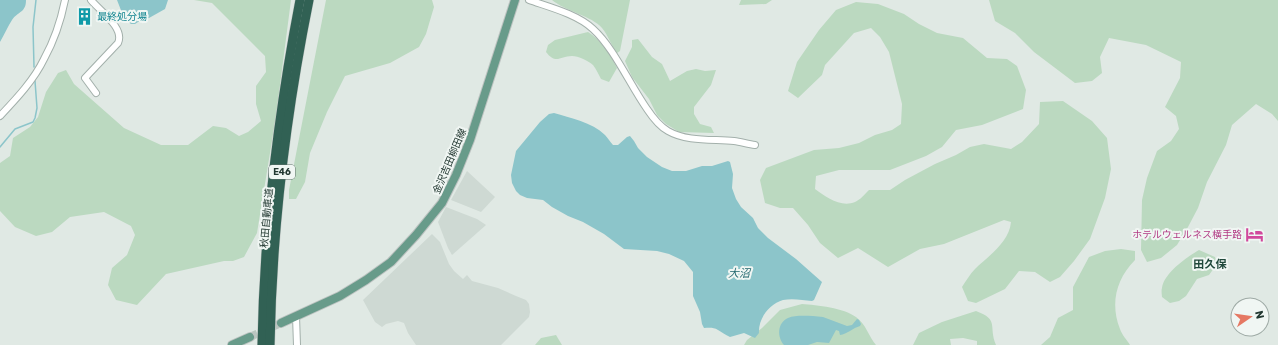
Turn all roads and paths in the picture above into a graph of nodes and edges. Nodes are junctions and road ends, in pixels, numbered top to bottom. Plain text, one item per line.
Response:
1 (65, 0) edge
2 (90, 0) edge
3 (300, 0) edge
4 (309, 0) edge
5 (515, 0) edge
6 (529, 0) edge
7 (96, 93) dead end
8 (0, 116) edge
9 (755, 145) dead end
10 (296, 316) junction
11 (281, 323) tunnel mouth
12 (250, 337) tunnel mouth
13 (232, 345) edge
14 (262, 345) edge
15 (270, 345) edge
16 (297, 345) edge

1 - 8 street
2 - 7 street
3 - 14 highway, 秋田自動車道 / E46
4 - 15 highway, 秋田自動車道 / E46
5 - 10 main road, 金沢吉田柳田線
6 - 9 street
10 - 11 main road, 金沢吉田柳田線
10 - 16 street
12 - 13 main road

